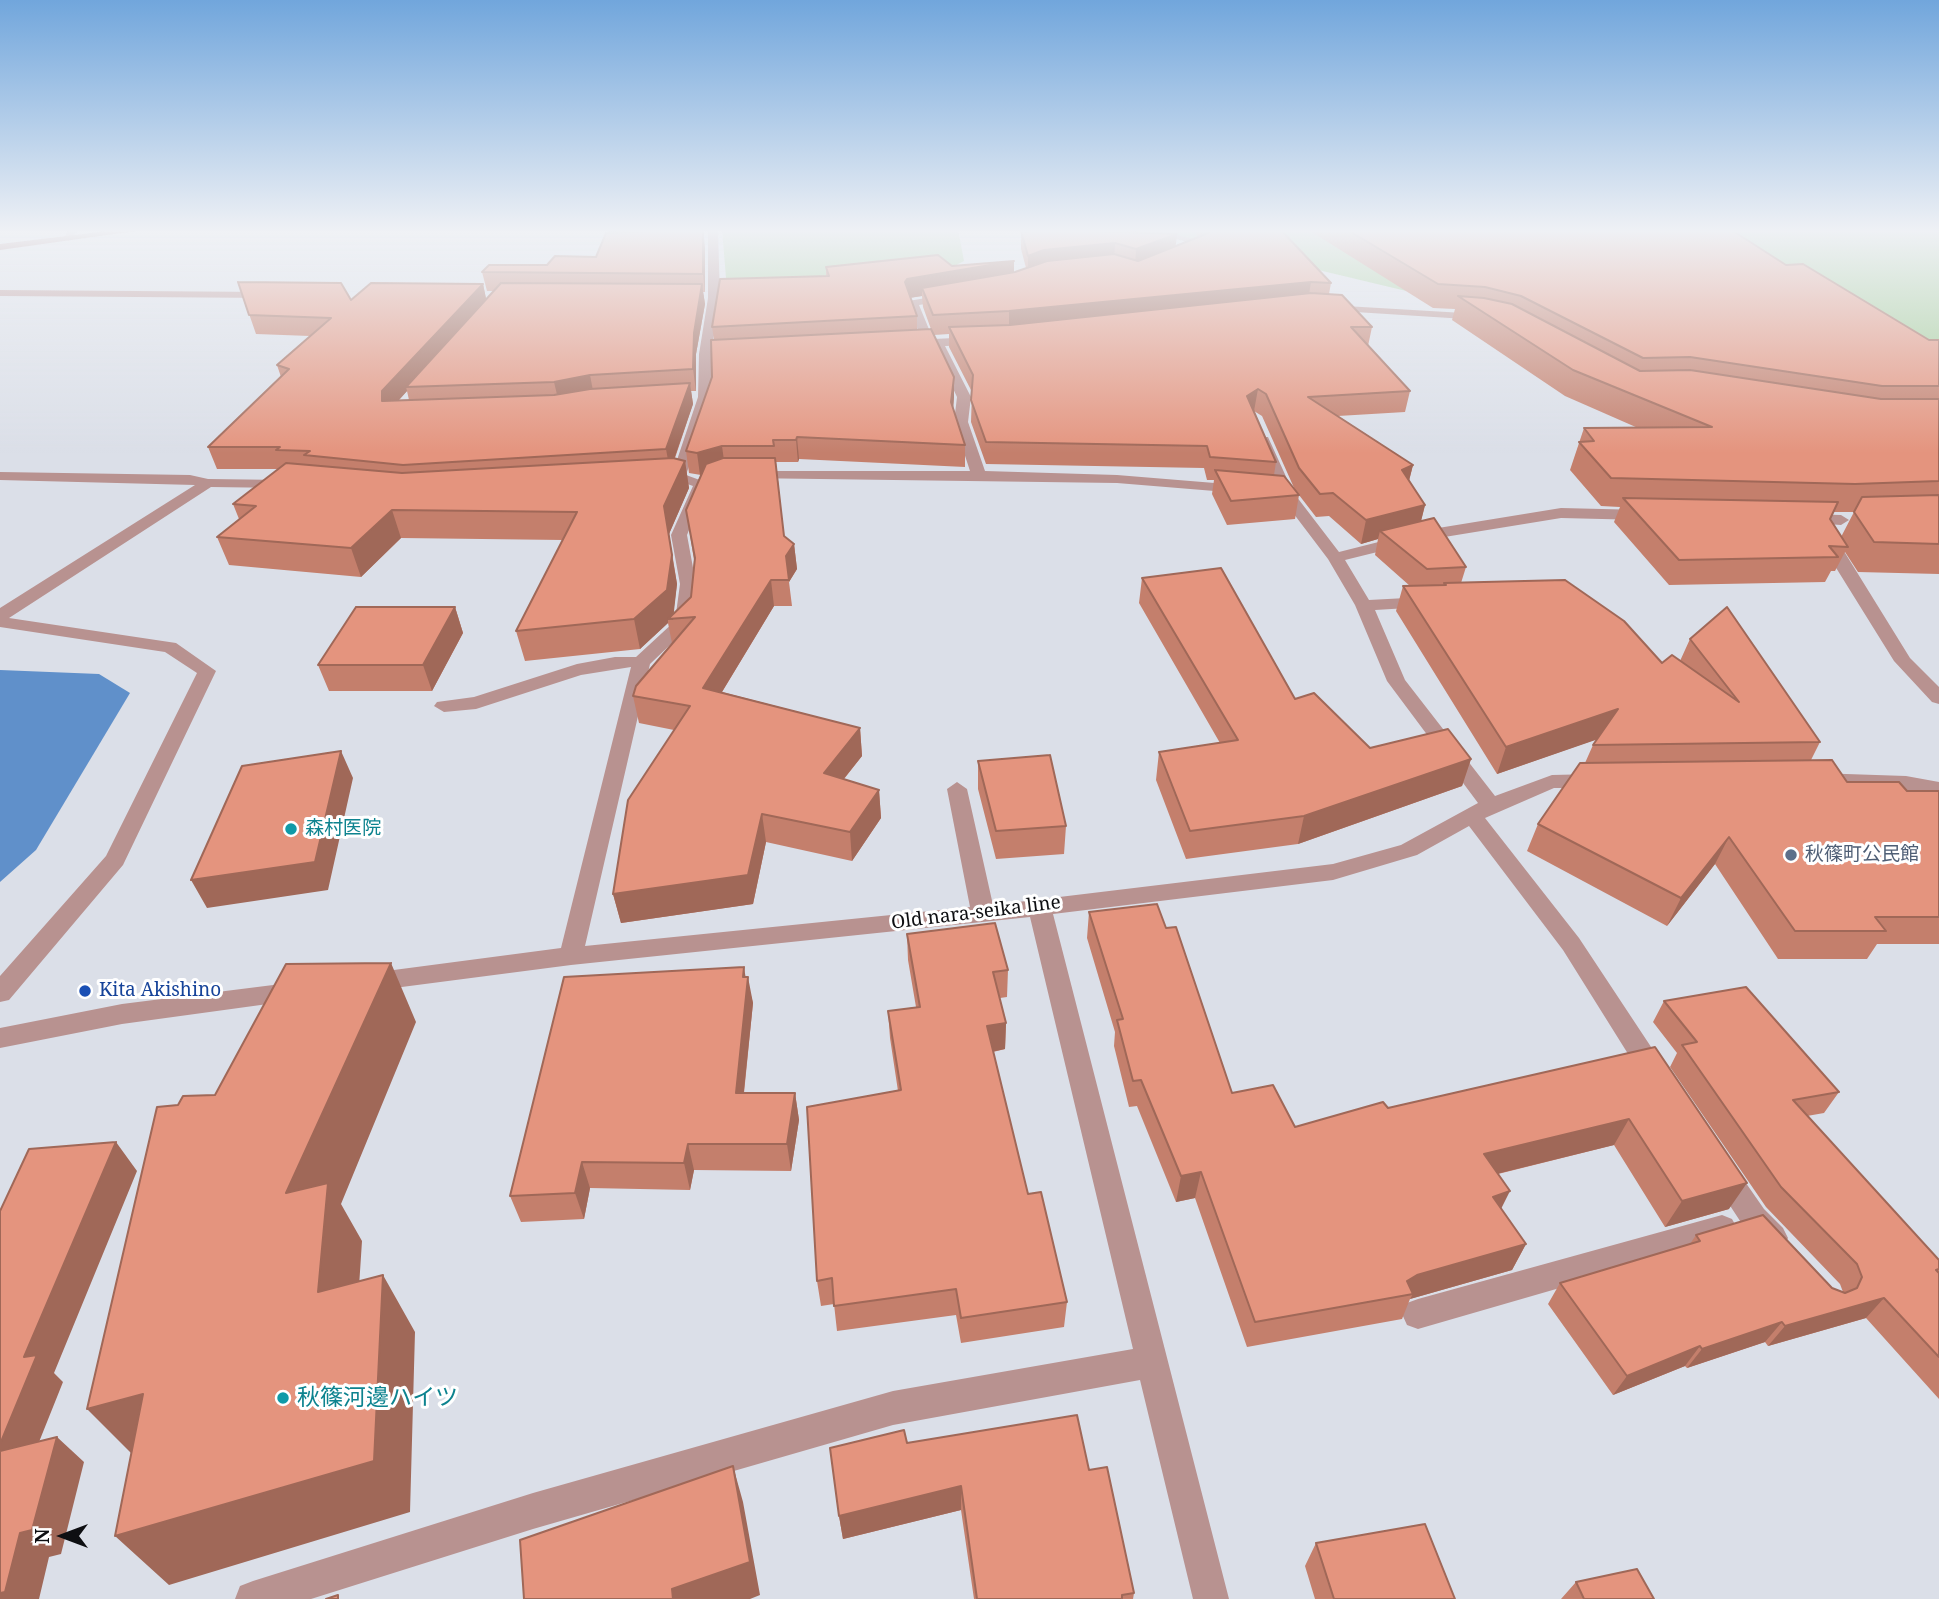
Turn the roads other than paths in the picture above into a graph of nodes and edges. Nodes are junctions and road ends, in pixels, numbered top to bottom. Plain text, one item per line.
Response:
1 (708, 304) edge
2 (912, 304) edge
3 (1321, 307) edge
4 (1499, 321) edge
5 (985, 340) edge
6 (933, 342) junction
7 (900, 343) edge
8 (1259, 430) edge
9 (738, 475) edge
10 (979, 475) junction
11 (0, 476) edge
12 (208, 483) junction
13 (299, 484) edge
14 (1286, 492) junction
15 (1659, 516) edge
16 (1864, 518) edge
17 (1785, 519) edge
18 (1841, 520) junction
19 (1335, 558) junction
20 (1444, 600) edge
21 (1364, 605) junction
22 (0, 616) edge
23 (0, 622) edge
24 (641, 662) junction
25 (1939, 698) edge
26 (444, 706) dead end
27 (1800, 779) edge
28 (1621, 781) edge
29 (957, 789) dead end
30 (1939, 789) edge
31 (1481, 811) junction
32 (1039, 906) junction
33 (984, 914) junction
34 (570, 956) junction
35 (353, 984) edge
36 (326, 988) edge
37 (0, 993) edge
38 (0, 1038) edge
39 (1669, 1096) edge
40 (1708, 1151) edge
41 (1754, 1218) junction
42 (1790, 1257) edge
43 (1418, 1314) dead end
44 (1152, 1362) junction
45 (253, 1599) edge
46 (1211, 1599) edge

1 - 24 street
2 - 6 street
3 - 4 street
5 - 6 street
6 - 7 street
6 - 10 street
8 - 14 street
9 - 10 street
10 - 14 street
11 - 12 street
12 - 13 street
12 - 22 street
14 - 19 street
15 - 19 street
16 - 18 street
17 - 18 street
18 - 25 street
19 - 21 street
20 - 21 street
21 - 31 street
23 - 37 street
24 - 26 street
24 - 34 street
27 - 30 street
28 - 31 street, Old nara-seika line
29 - 33 street
31 - 32 street, Old nara-seika line
31 - 39 street
32 - 33 street, Old nara-seika line
32 - 44 street
33 - 34 street, Old nara-seika line
34 - 35 street, Old nara-seika line
36 - 38 street
40 - 41 street
41 - 42 street
41 - 43 street
44 - 45 street
44 - 46 street

